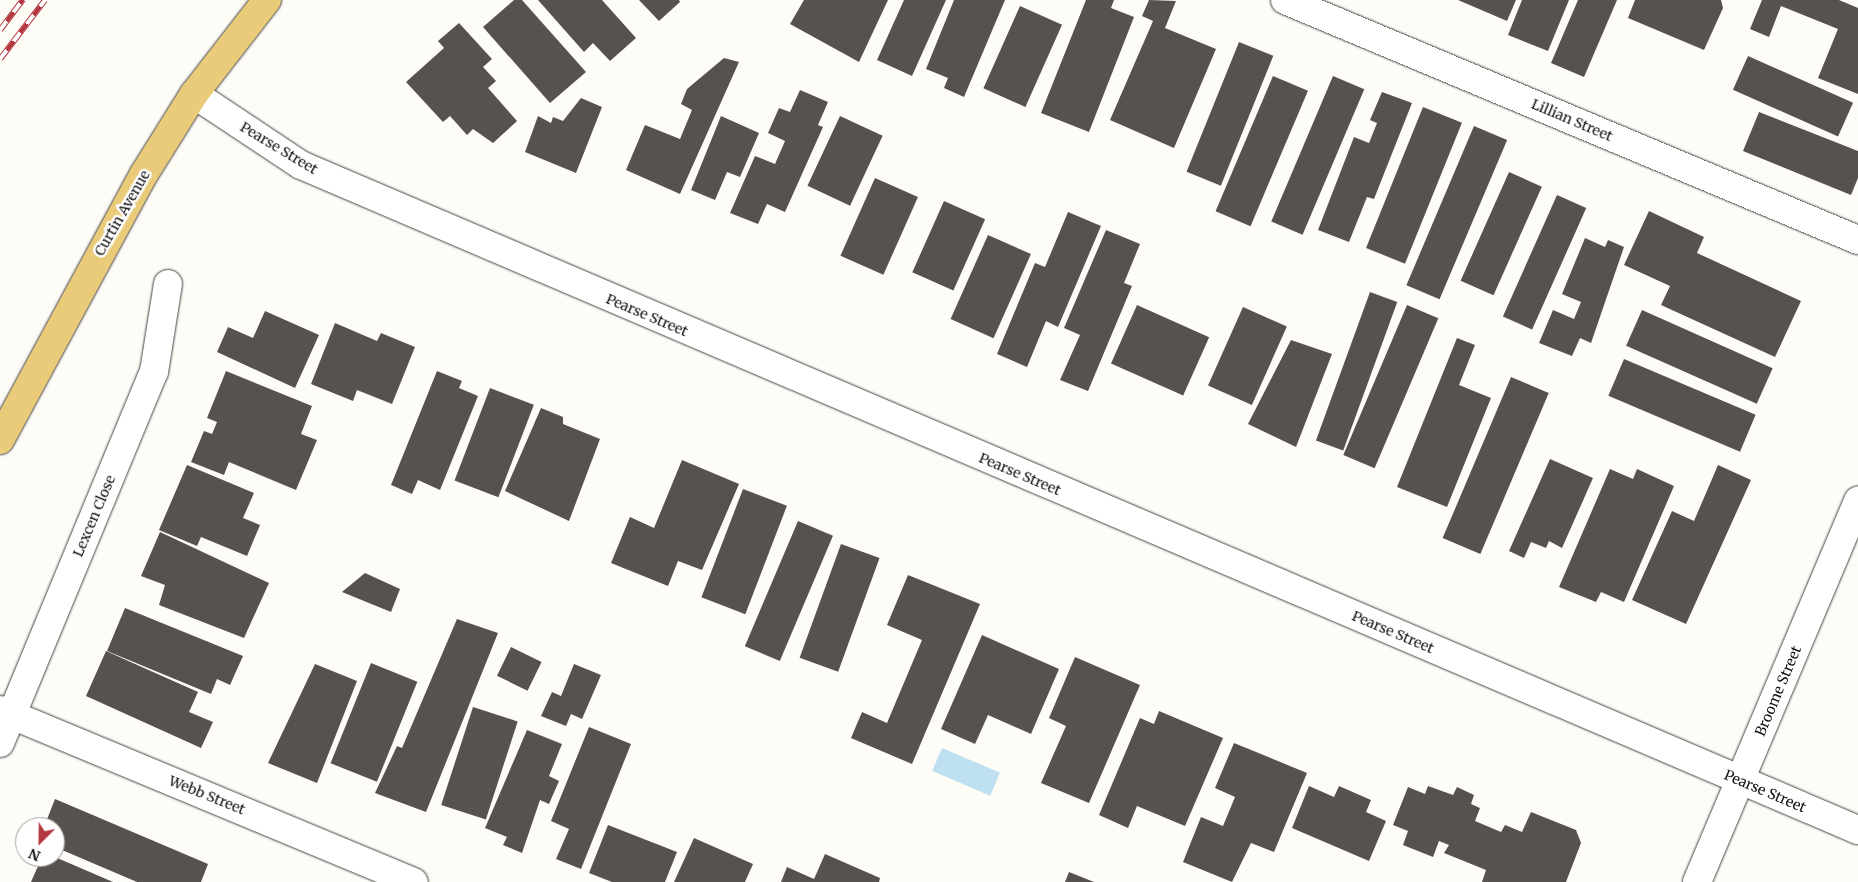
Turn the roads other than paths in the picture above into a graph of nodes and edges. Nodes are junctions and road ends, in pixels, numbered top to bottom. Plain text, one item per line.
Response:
1 (267, 0) edge
2 (1285, 0) edge
3 (194, 94) junction
4 (1858, 240) edge
5 (168, 284) dead end
6 (0, 440) edge
7 (1858, 501) edge
8 (6, 712) edge
9 (0, 742) edge
10 (1740, 781) junction
11 (1858, 830) edge
12 (414, 882) edge
13 (1698, 882) edge

1 - 3 main road, Curtin Avenue
2 - 4 street, Lillian Street
3 - 6 main road, Curtin Avenue
3 - 10 street, Pearse Street
5 - 8 street, Lexcen Close
7 - 10 street, Broome Street
8 - 9 street, Lexcen Close
8 - 12 street, Webb Street
10 - 11 street, Pearse Street
10 - 13 street, Broome Street

